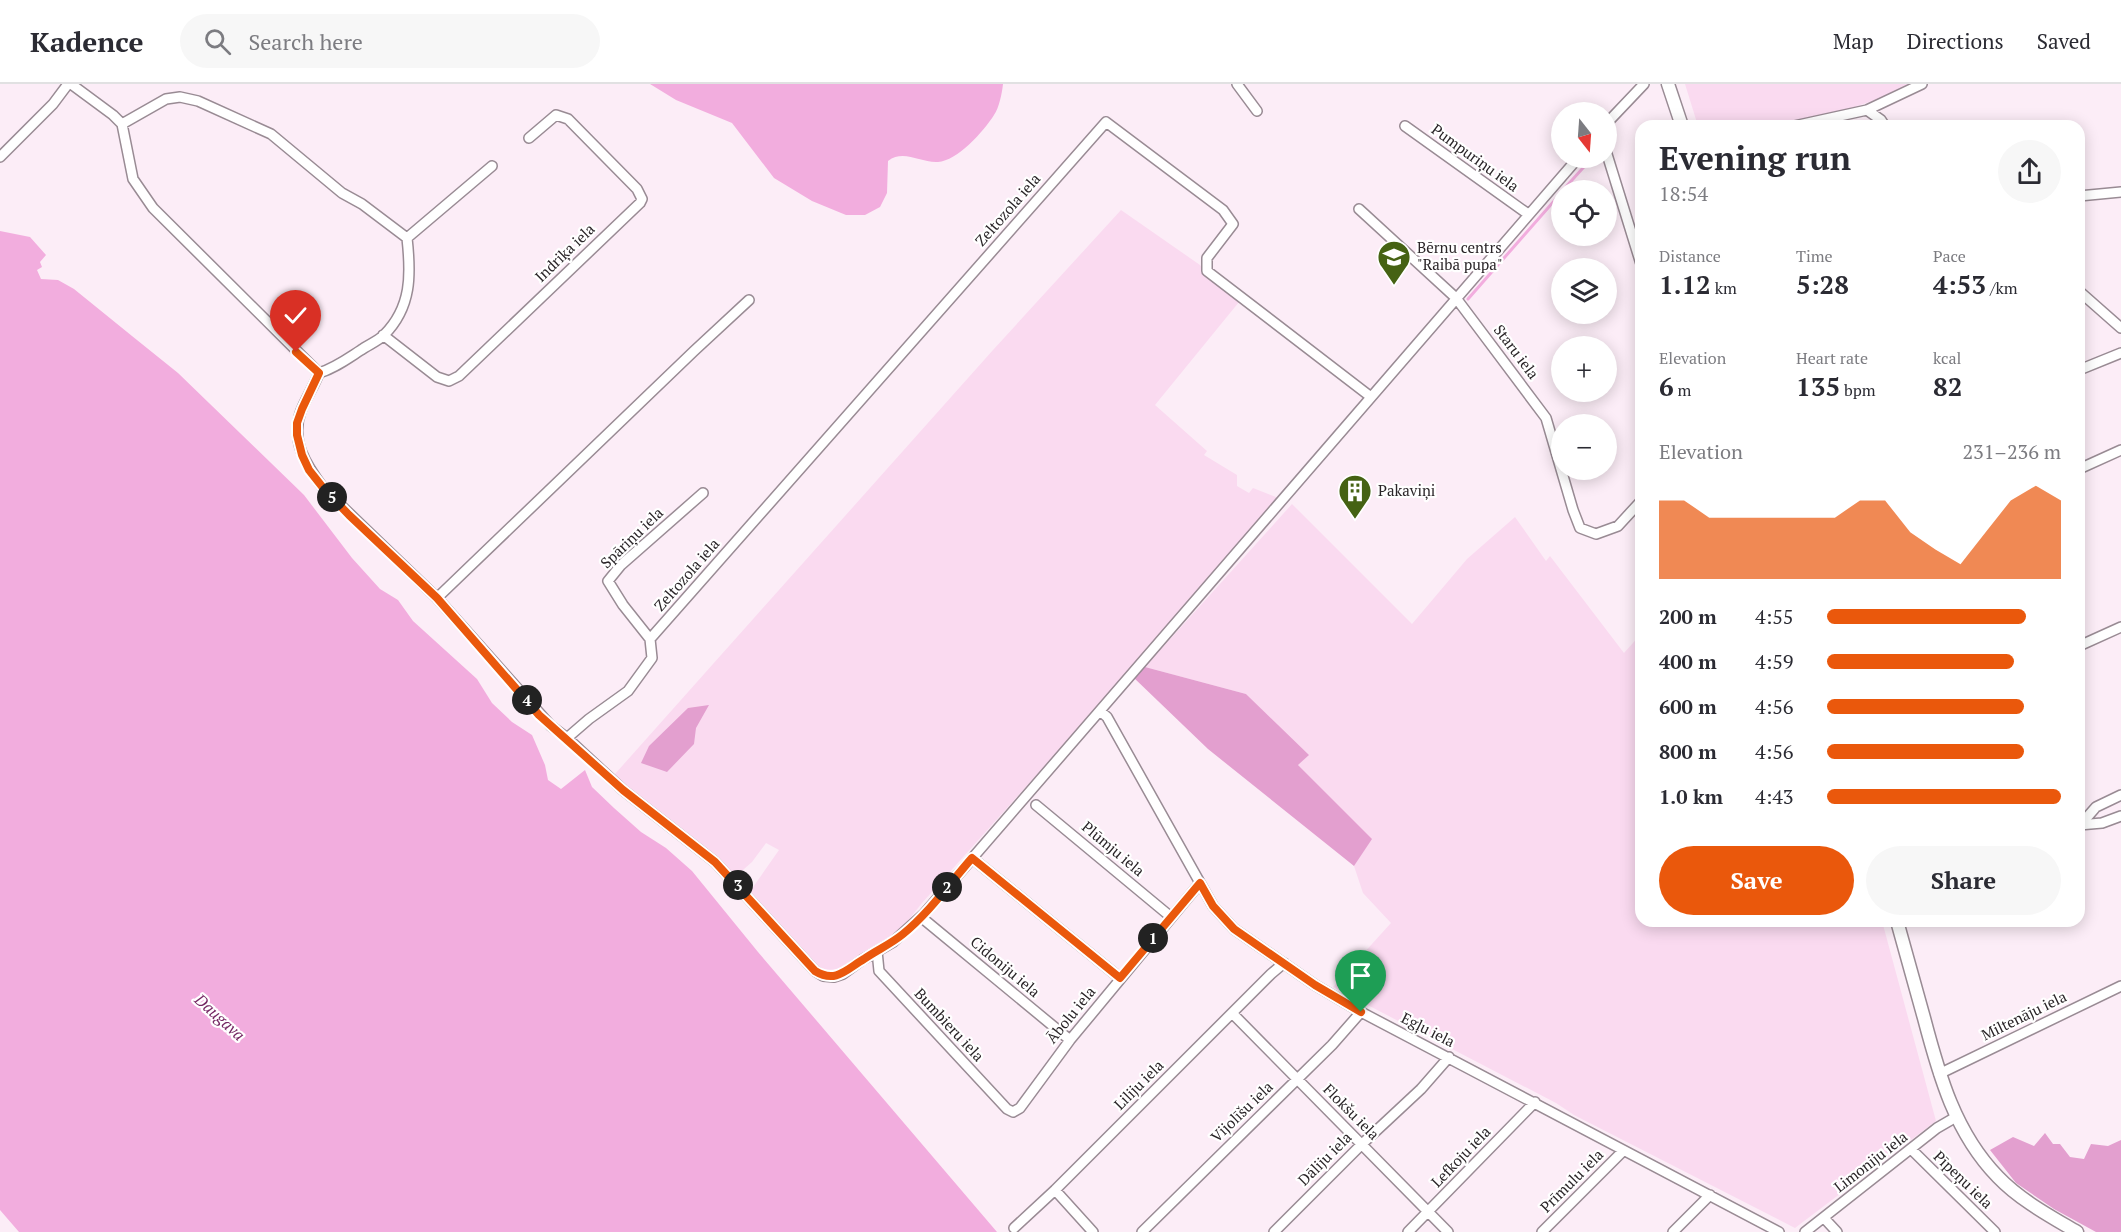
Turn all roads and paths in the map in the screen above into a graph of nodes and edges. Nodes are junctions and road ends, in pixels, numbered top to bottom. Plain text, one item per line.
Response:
1 (1237, 84) edge
2 (1644, 84) edge
3 (1668, 84) edge
4 (1922, 84) edge
5 (66, 85) edge
6 (1867, 110) junction
7 (1257, 111) dead end
8 (1617, 112) edge
9 (1680, 120) edge
10 (1821, 120) edge
11 (1881, 120) edge
12 (122, 124) junction
13 (1405, 126) dead end
14 (529, 138) dead end
15 (0, 157) edge
16 (492, 166) dead end
17 (1569, 168) edge
18 (1611, 168) edge
19 (2121, 192) edge
20 (2085, 195) edge
21 (1359, 208) dead end
22 (1528, 214) junction
23 (407, 238) junction
24 (1635, 245) edge
25 (2085, 296) edge
26 (1456, 298) junction
27 (749, 300) dead end
28 (2121, 328) edge
29 (383, 335) junction
30 (2121, 353) edge
31 (2085, 368) edge
32 (319, 373) junction
33 (1371, 397) junction
34 (2121, 450) edge
35 (2085, 466) edge
36 (703, 493) dead end
37 (1635, 508) edge
38 (437, 598) junction
39 (2121, 627) edge
40 (650, 639) junction
41 (2085, 643) edge
42 (1100, 711) junction
43 (567, 738) junction
44 (2121, 795) edge
45 (1036, 805) dead end
46 (2121, 816) edge
47 (2085, 819) edge
48 (2085, 824) edge
49 (972, 858) junction
50 (1200, 883) junction
51 (921, 917) junction
52 (1171, 917) junction
53 (1899, 927) edge
54 (877, 951) junction
55 (1284, 963) junction
56 (1120, 978) junction
57 (2121, 986) edge
58 (1361, 1012) junction
59 (1232, 1013) junction
60 (1070, 1040) junction
61 (1449, 1057) junction
62 (1939, 1074) junction
63 (1297, 1079) junction
64 (1535, 1102) junction
65 (1013, 1112) joint
66 (1956, 1117) junction
67 (1362, 1144) junction
68 (1911, 1149) junction
69 (1623, 1151) junction
70 (1055, 1190) junction
71 (1710, 1195) junction
72 (1428, 1212) junction
73 (1824, 1218) junction
74 (1014, 1228) dead end
75 (1093, 1232) edge
76 (1142, 1232) edge
77 (1274, 1232) edge
78 (1408, 1232) edge
79 (1448, 1232) edge
80 (1542, 1232) edge
81 (1673, 1232) edge
82 (1779, 1232) edge
83 (1805, 1232) edge
84 (1837, 1232) edge
85 (1995, 1232) edge
86 (2077, 1232) edge

1 - 7 street
2 - 8 street
3 - 9 main road
4 - 6 street
5 - 12 street
5 - 15 street
6 - 10 street
6 - 11 street
12 - 23 street
12 - 32 street
13 - 22 street, Pumpuriņu iela
14 - 29 street, Indriķa iela
16 - 23 street
17 - 22 street
18 - 24 street
19 - 20 street
21 - 26 street
22 - 26 street
23 - 29 street
25 - 28 street
26 - 33 street
26 - 37 street, Staru iela
27 - 38 street
29 - 32 street
30 - 31 street
32 - 38 street
33 - 40 street, Zeltozola iela
33 - 42 street
34 - 35 street
36 - 40 street, Spāriņu iela
38 - 43 street
39 - 41 street
40 - 43 street
42 - 49 street
42 - 50 street, Egļu iela
43 - 54 street
44 - 47 street
45 - 52 street, Plūmju iela
46 - 48 street
49 - 51 street
49 - 56 street
50 - 52 street, Ābolu iela
50 - 55 street, Egļu iela
51 - 54 street
51 - 60 street, Cidoniju iela
52 - 56 street, Ābolu iela
53 - 62 main road
54 - 65 street, Bumbieru iela
55 - 58 street, Egļu iela
55 - 59 street, Liliju iela
56 - 60 street, Ābolu iela
57 - 62 street, Miltenāju iela
58 - 61 street, Egļu iela
58 - 63 street, Vijolīšu iela
59 - 63 street, Flokšu iela
59 - 70 street, Liliju iela
60 - 65 street, Ābolu iela
61 - 64 street, Egļu iela
61 - 67 street, Dāliju iela
62 - 66 main road
63 - 67 street, Flokšu iela
63 - 76 street, Vijolīšu iela
64 - 69 street, Egļu iela
64 - 72 street, Lefkoju iela
66 - 68 street, Limoniju iela
66 - 86 main road
67 - 72 street, Flokšu iela
67 - 77 street, Dāliju iela
68 - 73 street, Limoniju iela
68 - 85 street, Pīpeņu iela
69 - 71 street, Egļu iela
69 - 80 street, Prīmulu iela
70 - 74 street, Liliju iela
70 - 75 street
71 - 81 street
71 - 82 street, Egļu iela
72 - 78 street, Lefkoju iela
72 - 79 street, Flokšu iela
73 - 83 street, Limoniju iela
73 - 84 street

